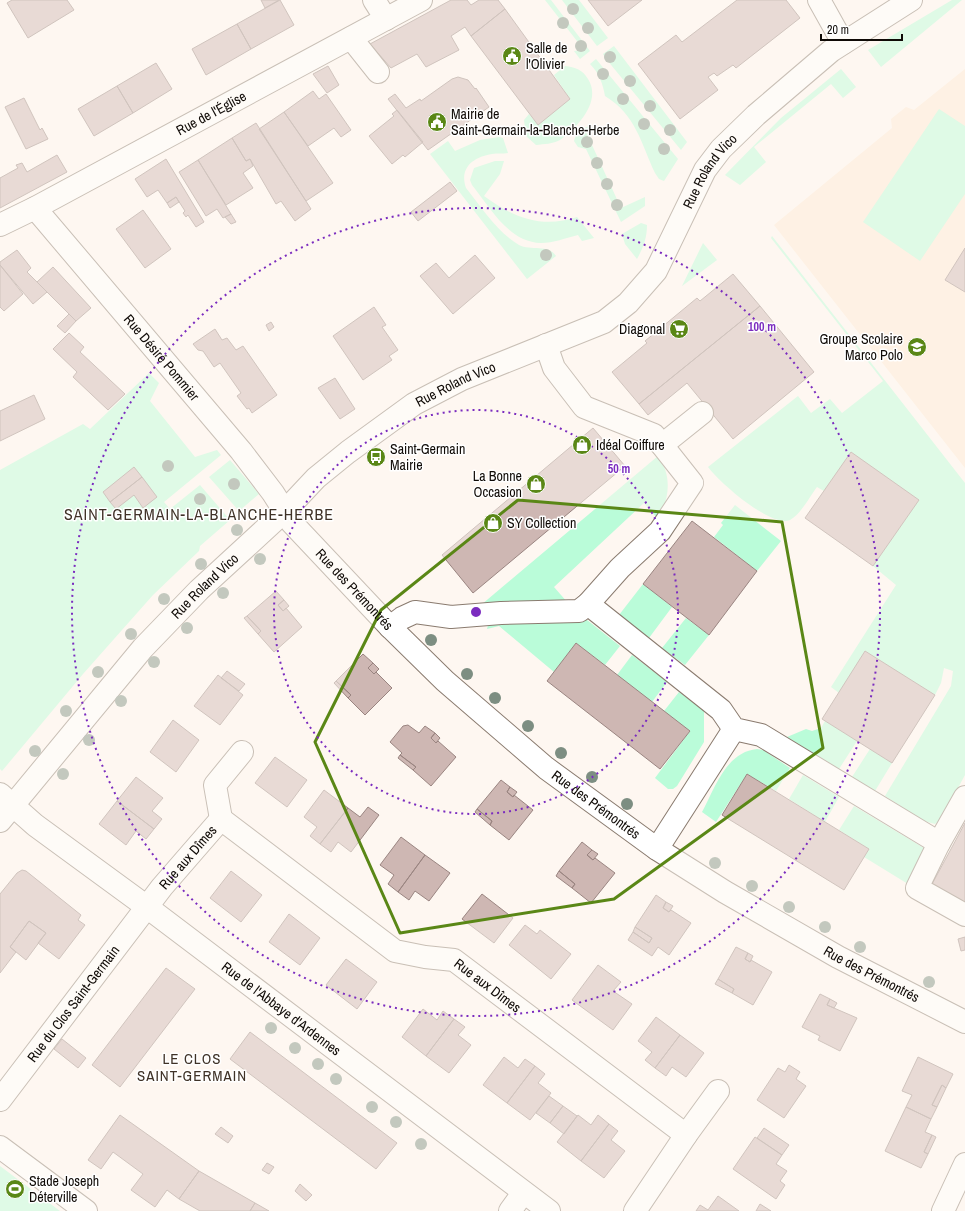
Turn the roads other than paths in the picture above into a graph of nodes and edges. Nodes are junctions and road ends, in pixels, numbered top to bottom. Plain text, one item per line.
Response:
1 (374, 0) edge
2 (421, 0) edge
3 (819, 0) edge
4 (912, 0) edge
5 (386, 19) junction
6 (351, 38) junction
7 (842, 43) junction
8 (378, 72) dead end
9 (35, 208) junction
10 (0, 225) edge
11 (546, 345) junction
12 (702, 413) dead end
13 (662, 445) junction
14 (284, 511) junction
15 (588, 604) junction
16 (390, 627) junction
17 (734, 728) junction
18 (242, 752) dead end
19 (965, 797) edge
20 (4, 807) edge
21 (221, 819) junction
22 (939, 843) junction
23 (657, 849) junction
24 (147, 907) junction
25 (965, 915) edge
26 (965, 1022) edge
27 (718, 1091) dead end
28 (0, 1100) edge
29 (686, 1135) junction
30 (0, 1147) edge
31 (965, 1164) edge
32 (523, 1193) junction
33 (86, 1211) edge
34 (510, 1211) edge
35 (549, 1211) edge
36 (635, 1211) edge
37 (943, 1211) edge

1 - 5 street
2 - 5 street, Rue de l'Église
3 - 7 street
4 - 7 street, Rue Roland Vico
5 - 6 street, Rue de l'Église
6 - 8 street
6 - 9 street, Rue de l'Église
7 - 11 street, Rue Roland Vico
9 - 10 street, Rue de l'Église
9 - 14 street, Rue Désiré Pommier
11 - 13 street
11 - 14 street, Rue Roland Vico
12 - 13 street
13 - 15 street
14 - 16 street, Rue des Prémontrés
14 - 20 street, Rue Roland Vico
15 - 16 street
15 - 17 street
16 - 23 street, Rue des Prémontrés
17 - 22 street
17 - 23 street
18 - 21 street
19 - 22 street
20 - 24 street, Rue de l'Abbaye d'Ardennes
21 - 24 street, Rue aux Dîmes
21 - 29 street, Rue aux Dîmes
22 - 25 street
23 - 26 street, Rue des Prémontrés
24 - 28 street, Rue du Clos Saint-Germain
24 - 32 street, Rue de l'Abbaye d'Ardennes
27 - 29 street
29 - 36 street
30 - 33 street
31 - 37 street
32 - 34 street
32 - 35 street, Rue de l'Abbaye d'Ardennes

